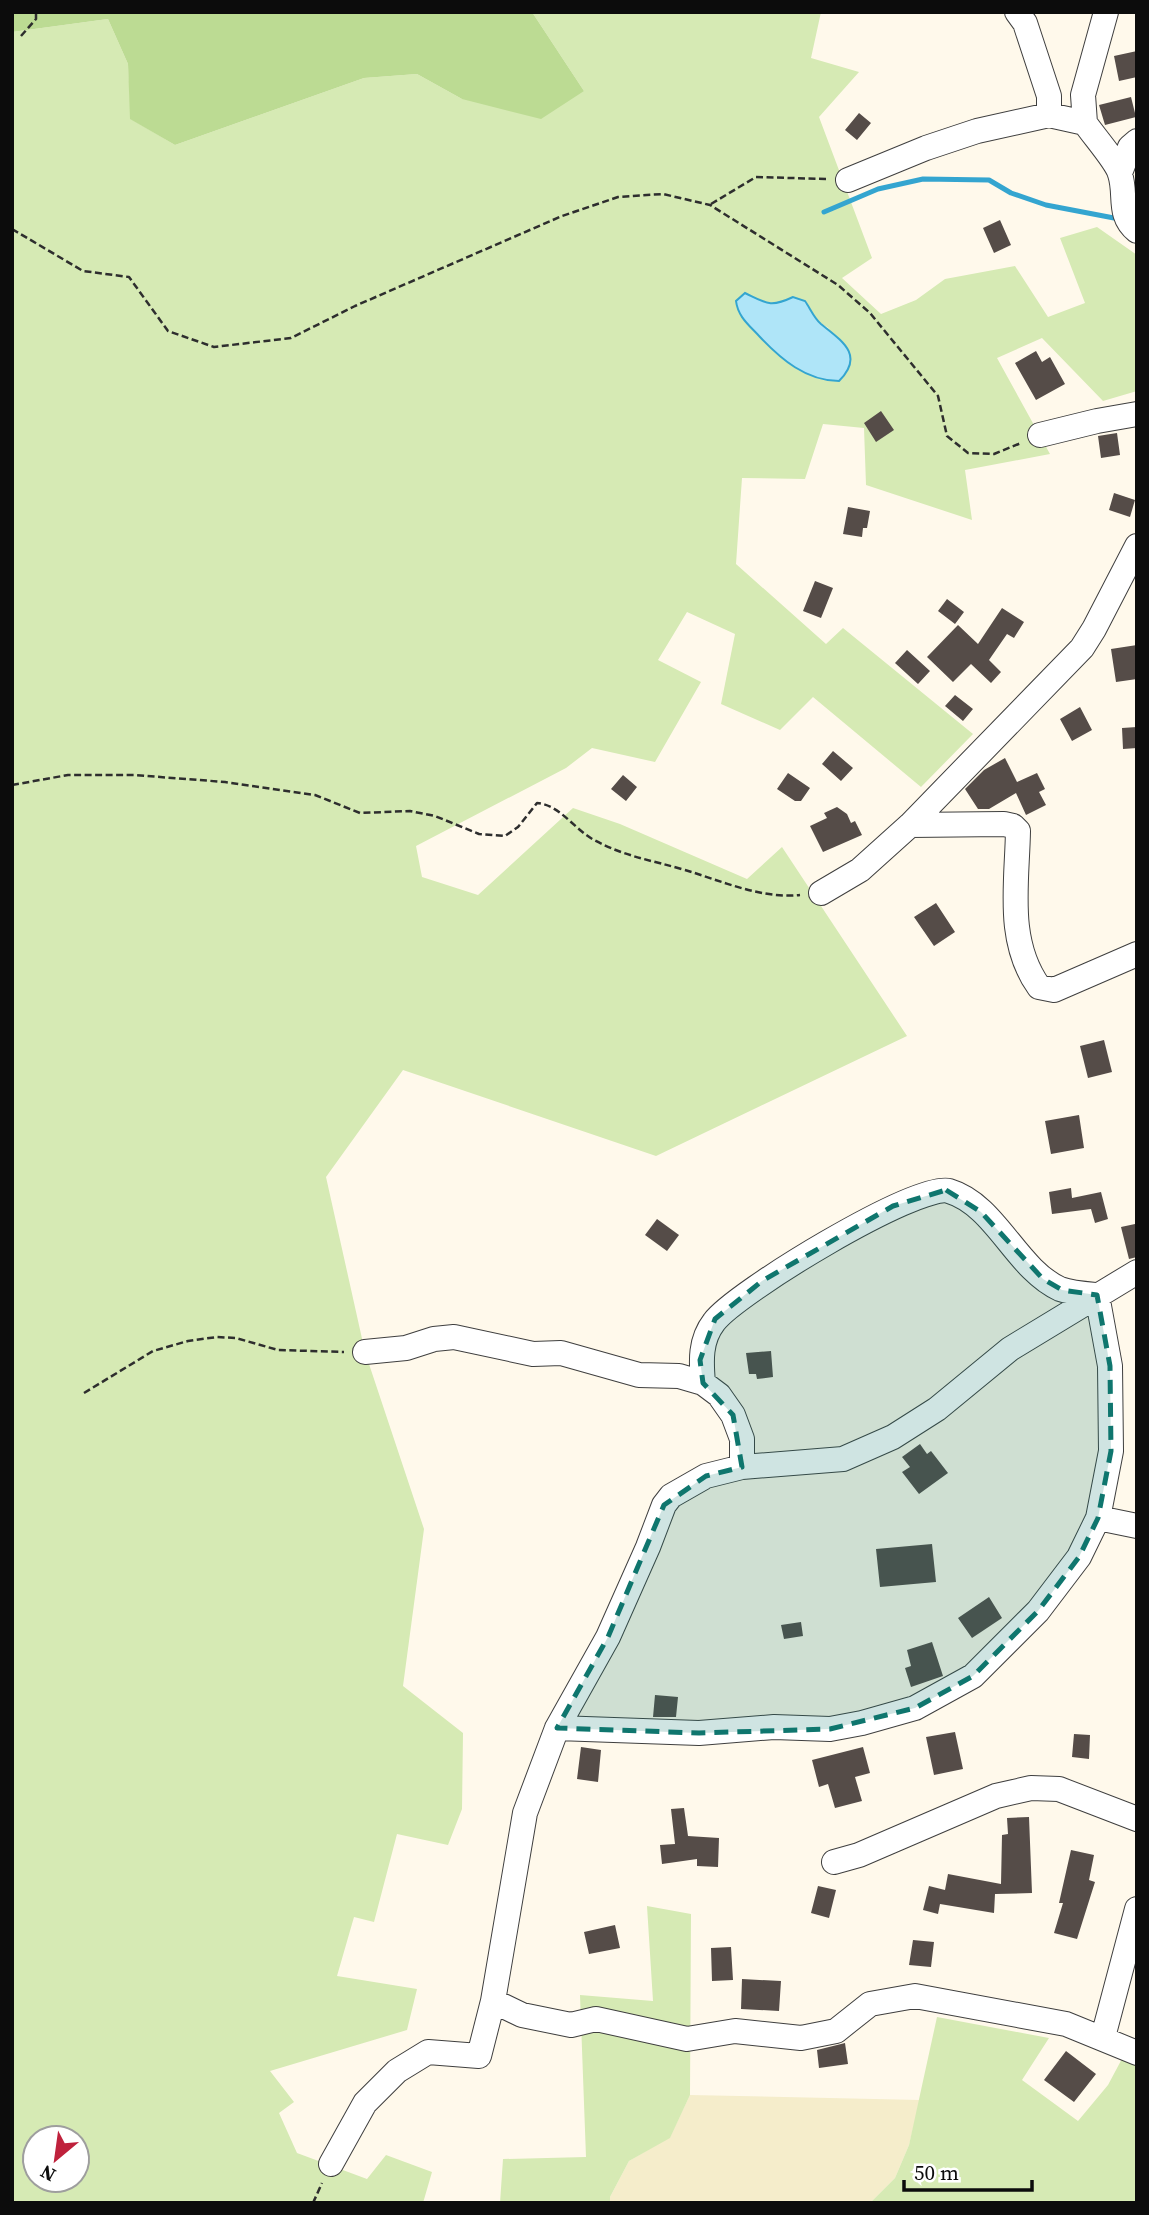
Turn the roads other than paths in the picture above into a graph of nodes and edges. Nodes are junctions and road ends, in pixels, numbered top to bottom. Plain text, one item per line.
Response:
1 (1017, 12) edge
2 (1106, 12) edge
3 (1049, 115) junction
4 (1085, 123) junction
5 (1137, 141) edge
6 (1120, 173) junction
7 (848, 180) road end
8 (1137, 231) edge
9 (1137, 414) edge
10 (1040, 435) road end
11 (1137, 546) edge
12 (910, 825) junction
13 (821, 893) road end
14 (1137, 954) edge
15 (1137, 1272) edge
16 (1097, 1295) junction
17 (365, 1352) road end
18 (703, 1383) junction
19 (742, 1467) junction
20 (1098, 1518) junction
21 (1137, 1526) edge
22 (557, 1728) junction
23 (1137, 1819) edge
24 (834, 1863) dead end
25 (1137, 1909) edge
26 (493, 2001) junction
27 (1103, 2037) junction
28 (1137, 2053) edge
29 (331, 2164) dead end

1 - 3 street
2 - 4 street
3 - 4 street
3 - 7 street
4 - 6 street
5 - 6 street
6 - 8 street
9 - 10 street
11 - 12 street
12 - 13 street
12 - 14 street
15 - 16 street
16 - 18 street
16 - 19 street
16 - 20 street
17 - 18 street
18 - 19 street
19 - 22 street
20 - 21 street
20 - 22 street
22 - 26 street
23 - 24 street
25 - 27 street
26 - 27 street
26 - 29 street
27 - 28 street

